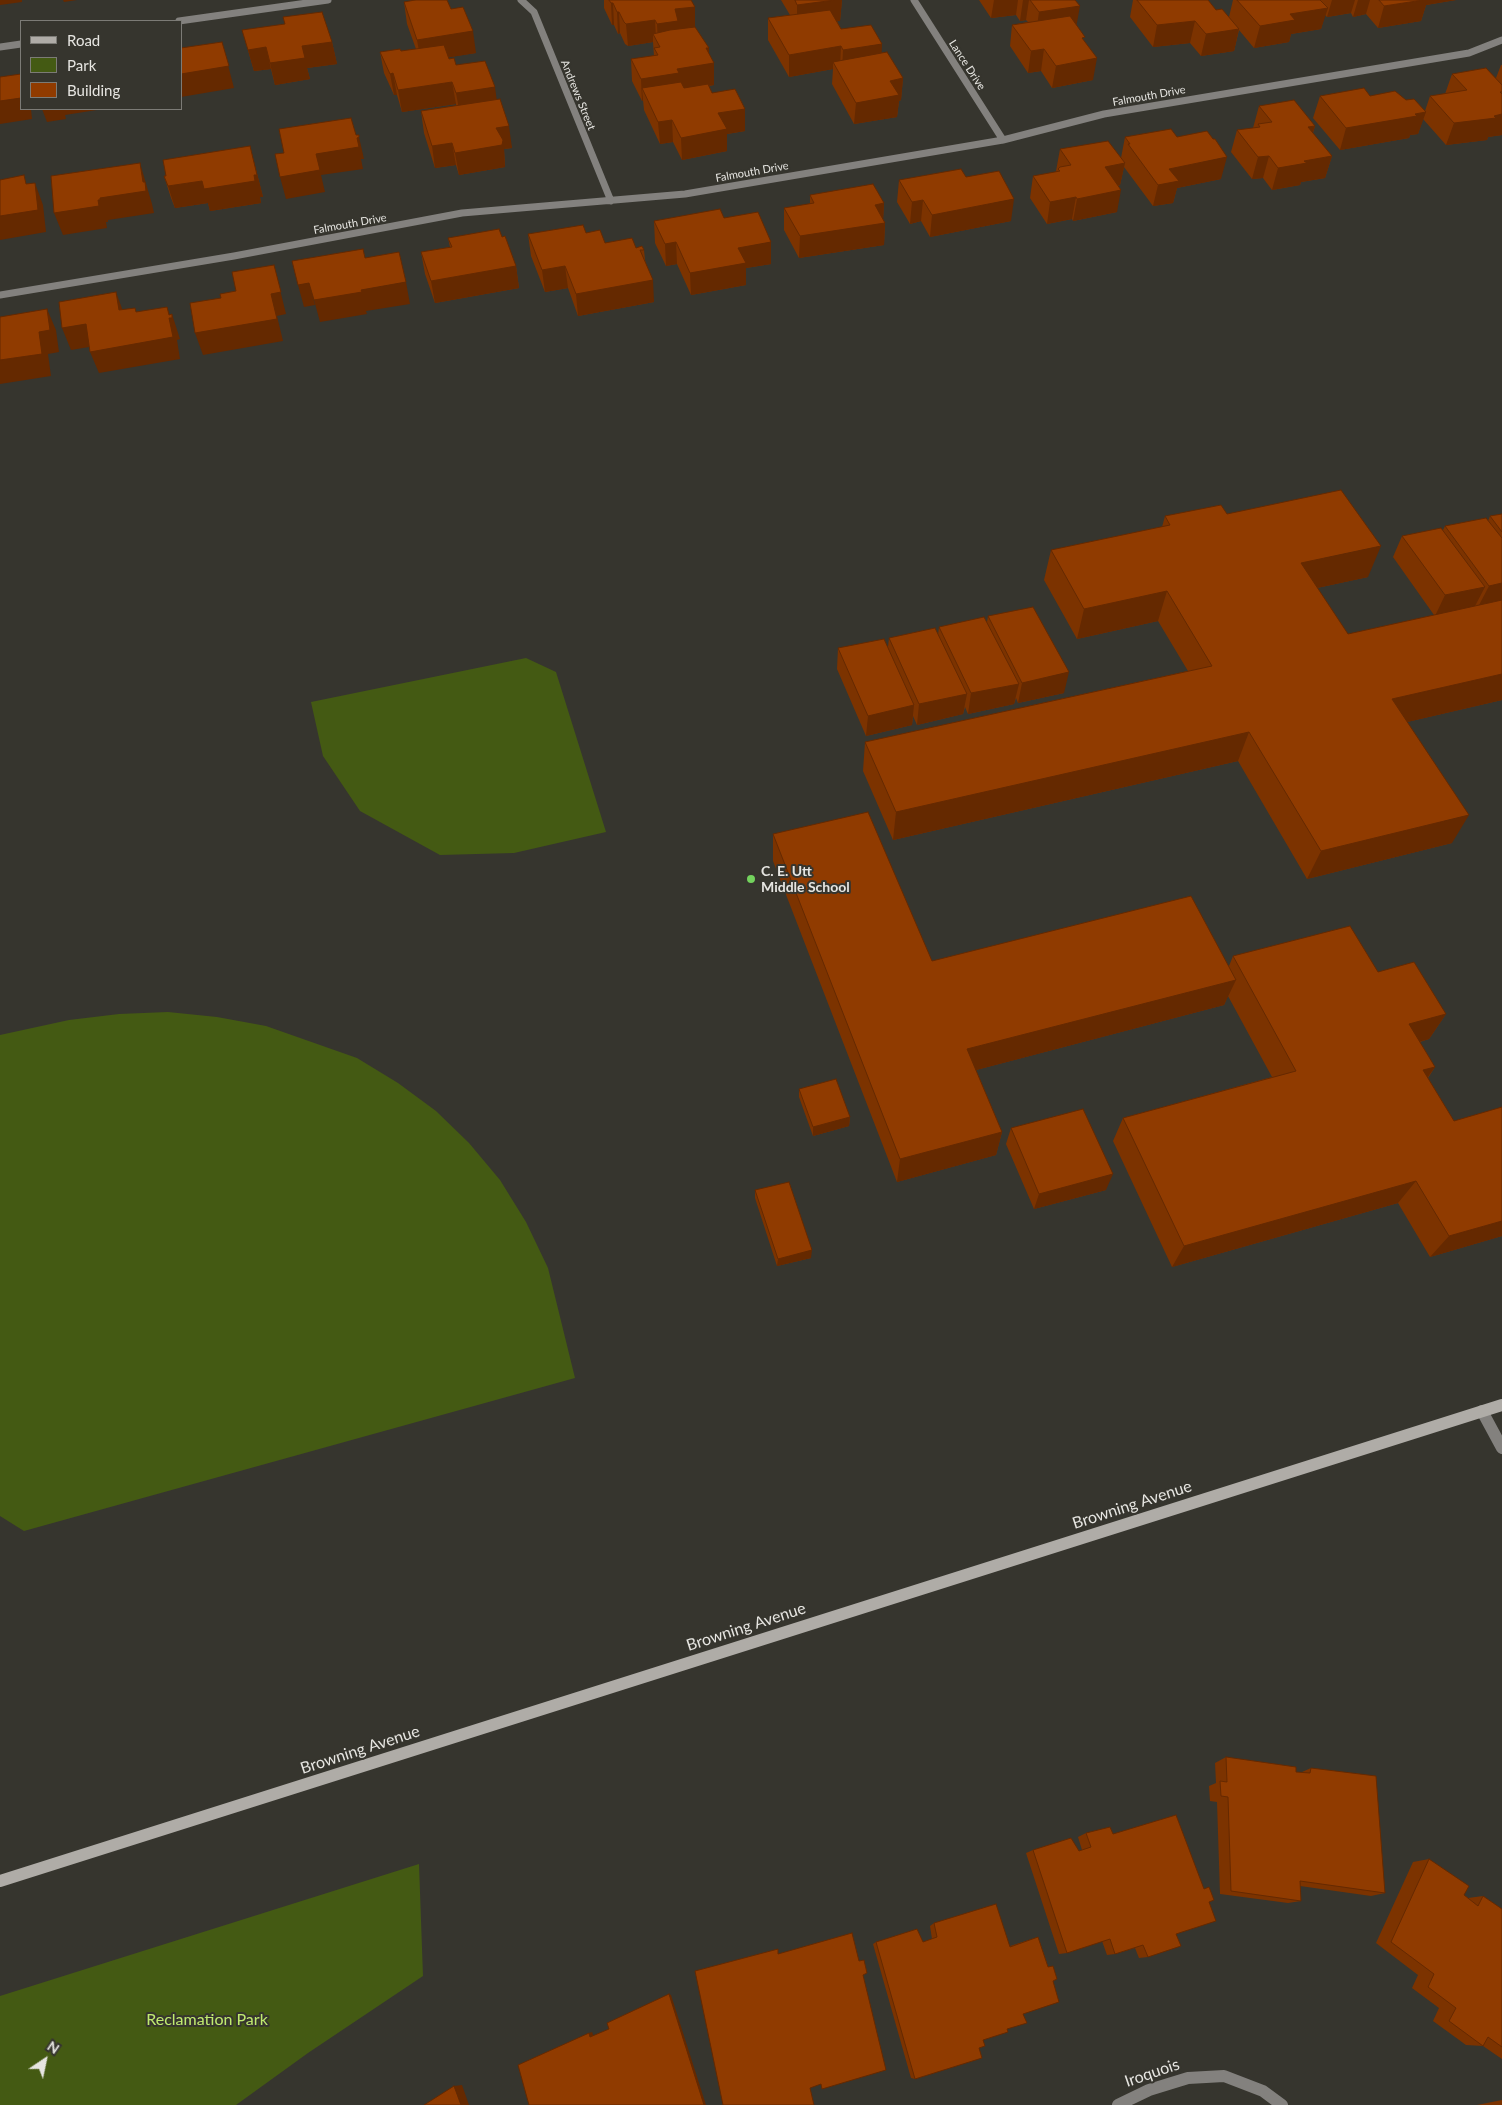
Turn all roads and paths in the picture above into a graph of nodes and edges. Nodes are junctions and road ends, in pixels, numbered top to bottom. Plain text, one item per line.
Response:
1 (328, 0) edge
2 (521, 0) edge
3 (914, 0) edge
4 (182, 21) edge
5 (1502, 40) edge
6 (20, 44) edge
7 (0, 47) edge
8 (1004, 140) junction
9 (611, 201) junction
10 (0, 295) edge
11 (1502, 1405) edge
12 (1482, 1410) junction
13 (1502, 1448) edge
14 (0, 1881) edge
15 (1118, 2105) edge
16 (1282, 2105) edge

1 - 4 street
2 - 9 street, Andrews Street
3 - 8 street, Lance Drive
5 - 8 street, Falmouth Drive
6 - 7 street
8 - 9 street, Falmouth Drive
9 - 10 street, Falmouth Drive
11 - 12 main road, Browning Avenue
12 - 13 street
12 - 14 main road, Browning Avenue
15 - 16 street, Iroquois

